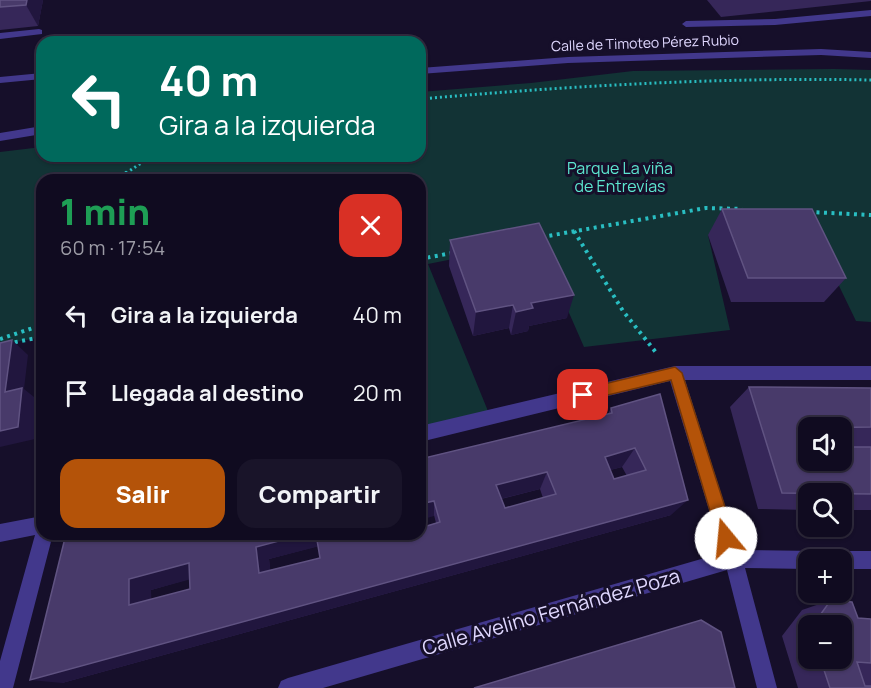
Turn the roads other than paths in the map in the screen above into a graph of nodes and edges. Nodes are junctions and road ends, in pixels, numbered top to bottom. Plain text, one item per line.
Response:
1 (871, 13) edge
2 (686, 24) dead end
3 (39, 32) dead end
4 (0, 36) edge
5 (871, 55) edge
6 (426, 71) edge
7 (36, 77) edge
8 (0, 81) edge
9 (36, 131) edge
10 (0, 137) edge
11 (675, 373) junction
12 (871, 373) edge
13 (426, 433) edge
14 (36, 526) edge
15 (0, 533) edge
16 (42, 540) edge
17 (733, 559) junction
18 (798, 560) edge
19 (852, 560) edge
20 (871, 560) edge
21 (3, 688) edge
22 (288, 688) edge
23 (767, 688) edge

1 - 2 lane
3 - 4 lane
5 - 6 street, Calle de Timoteo Pérez Rubio
7 - 8 lane
9 - 10 street
11 - 12 street
11 - 13 street
11 - 17 street
14 - 15 street
16 - 21 street
17 - 18 street, Calle Avelino Fernández Poza
17 - 22 street, Calle Avelino Fernández Poza
17 - 23 street
19 - 20 street

